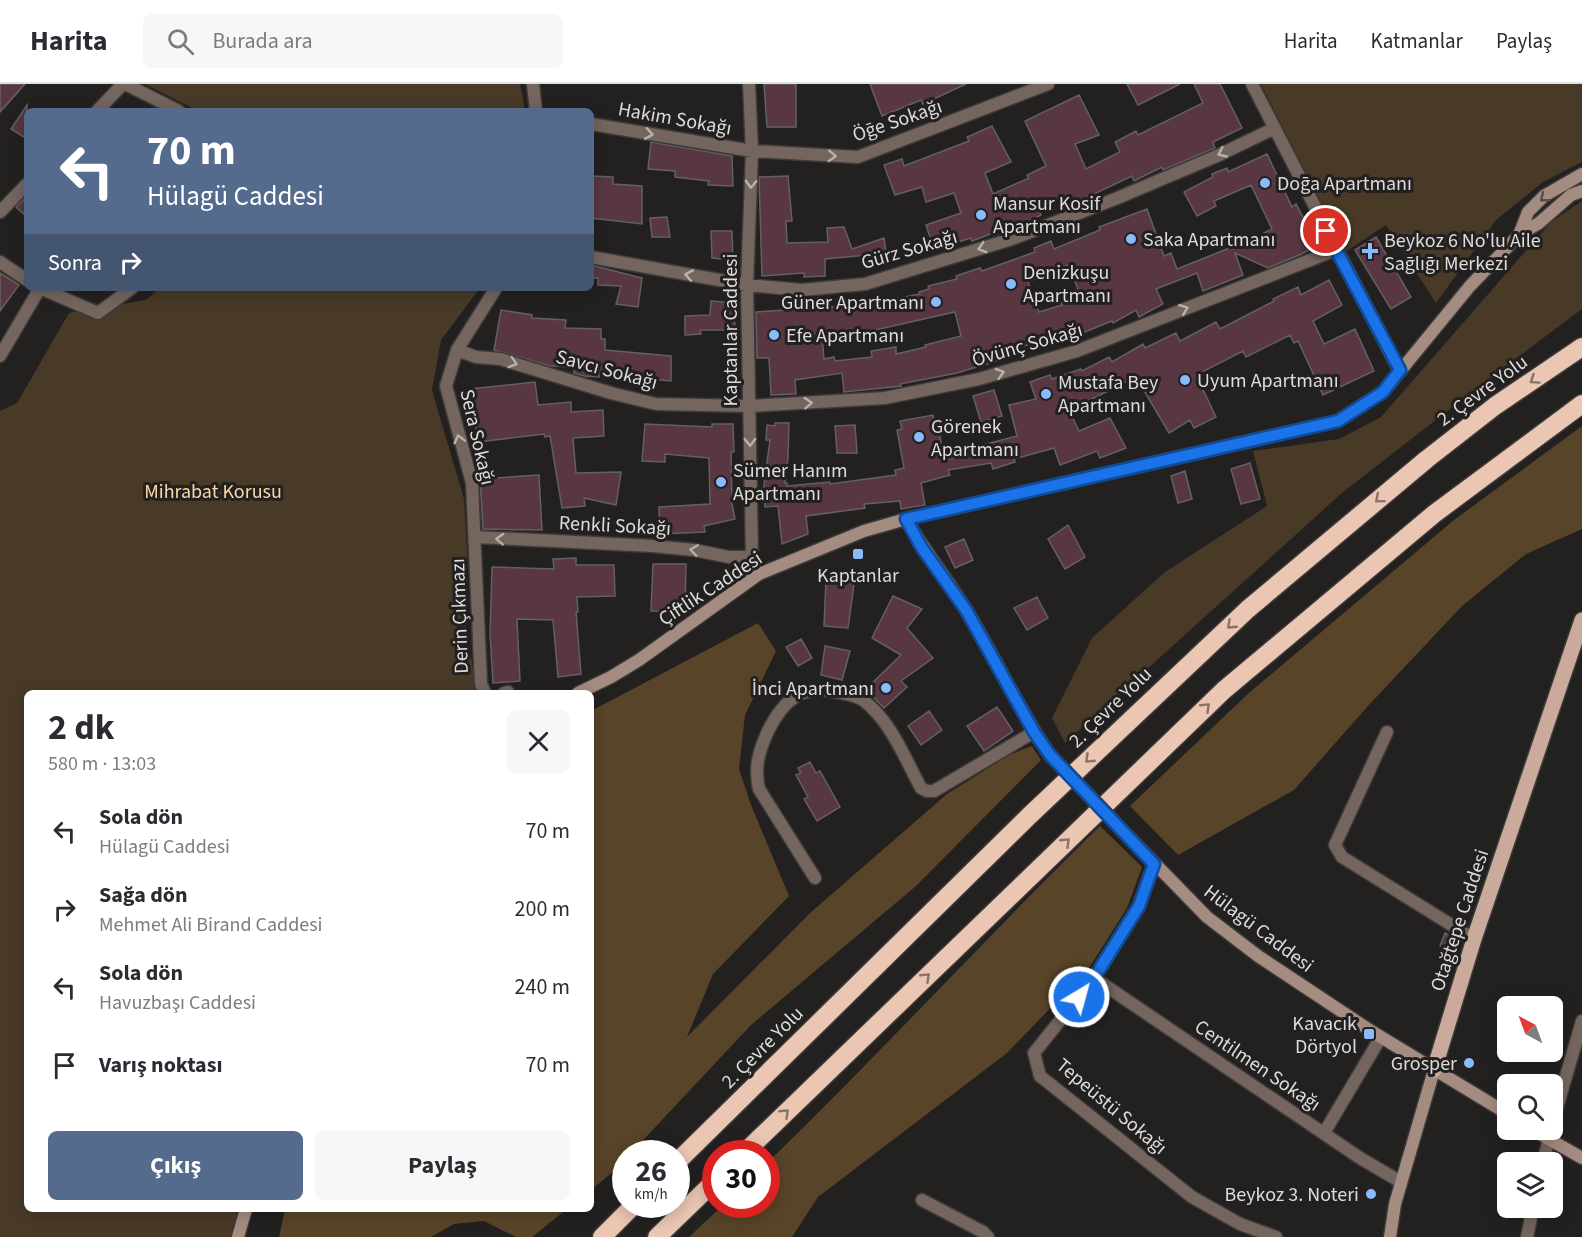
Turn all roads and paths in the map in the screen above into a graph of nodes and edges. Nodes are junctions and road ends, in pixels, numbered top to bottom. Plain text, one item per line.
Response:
1 (124, 84) edge
2 (533, 84) edge
3 (749, 84) edge
4 (1048, 84) edge
5 (1252, 84) edge
6 (100, 108) edge
7 (173, 108) edge
8 (536, 108) edge
9 (594, 125) edge
10 (1275, 128) junction
11 (752, 151) junction
12 (1582, 174) edge
13 (24, 187) edge
14 (1582, 191) edge
15 (0, 212) edge
16 (1519, 235) junction
17 (1336, 250) junction
18 (594, 258) edge
19 (0, 262) edge
20 (24, 278) edge
21 (747, 285) junction
22 (38, 291) edge
23 (47, 291) edge
24 (128, 291) edge
25 (494, 291) edge
26 (1582, 347) edge
27 (457, 350) junction
28 (0, 356) edge
29 (1400, 370) junction
30 (1582, 404) edge
31 (750, 406) junction
32 (906, 519) junction
33 (476, 537) junction
34 (752, 557) junction
35 (759, 574) junction
36 (1582, 620) edge
37 (484, 690) edge
38 (584, 690) edge
39 (1034, 732) junction
40 (1387, 732) dead end
41 (1154, 864) junction
42 (815, 878) dead end
43 (1473, 939) junction
44 (1094, 978) junction
45 (1582, 1021) edge
46 (1381, 1037) junction
47 (1434, 1070) junction
48 (1563, 1087) edge
49 (1497, 1107) edge
50 (1324, 1133) junction
51 (758, 1140) edge
52 (1558, 1140) edge
53 (690, 1149) edge
54 (1582, 1158) edge
55 (1401, 1182) junction
56 (702, 1194) edge
57 (922, 1200) dead end
58 (245, 1212) edge
59 (621, 1218) edge
60 (1531, 1218) edge
61 (1263, 1235) edge
62 (238, 1237) edge
63 (602, 1237) edge
64 (657, 1237) edge
65 (988, 1237) edge
66 (1276, 1237) edge
67 (1390, 1237) edge
68 (1527, 1237) edge

1 - 6 street
1 - 7 street
2 - 8 street
3 - 11 street, Kaptanlar Caddesi
11 -> 4 street, Öḡe Sokağı
5 - 10 street
9 -> 11 street, Hakim Sokağı
10 - 17 street
10 -> 21 street, Gürz Sokağı
11 -> 21 street, Kaptanlar Caddesi
12 -> 16 main road
13 - 15 street
14 - 16 main road
16 - 29 main road, Çiftlik Caddesi
17 - 29 street
31 -> 17 street, Övünç Sokağı
21 -> 18 street, Gürz Sokağı
19 - 20 street
21 - 31 street, Kaptanlar Caddesi
22 - 28 street
23 - 24 street
25 - 27 street, Sera Sokağı
26 -> 53 highway, 2. Çevre Yolu
27 -> 31 street, Savcı Sokağı
33 -> 27 street, Sera Sokağı
29 - 32 main road, Çiftlik Caddesi
51 -> 30 highway
31 -> 34 street, Kaptanlar Caddesi
32 - 35 main road, Çiftlik Caddesi
32 - 39 main road, Hülagü Caddesi
34 -> 33 street, Renkli Sokağı
33 - 37 street, Derin Çıkmazı
34 - 35 street, Kaptanlar Caddesi
35 - 38 main road, Çiftlik Caddesi
36 - 43 main road, Otağtepe Caddesi
39 - 41 main road, Hülagü Caddesi, bridge
39 - 42 street
40 - 43 street
41 - 44 street, Tepeüstü Sokağı
41 - 46 main road, Hülagü Caddesi
43 - 47 main road, Otağtepe Caddesi
44 - 50 street, Centilmen Sokağı
44 - 61 street, Tepeüstü Sokağı
45 - 48 street
46 - 47 main road, Hülagü Caddesi
46 - 50 street
47 - 49 main road, Hülagü Caddesi
47 - 55 main road, Otağtepe Caddesi
50 - 55 street, Centilmen Sokağı
52 - 54 main road
55 - 67 main road, Otağtepe Caddesi
56 - 64 highway
57 - 65 street
58 - 62 main road
59 - 63 highway
60 - 68 street
61 - 66 street, Tepeüstü Sokağı

